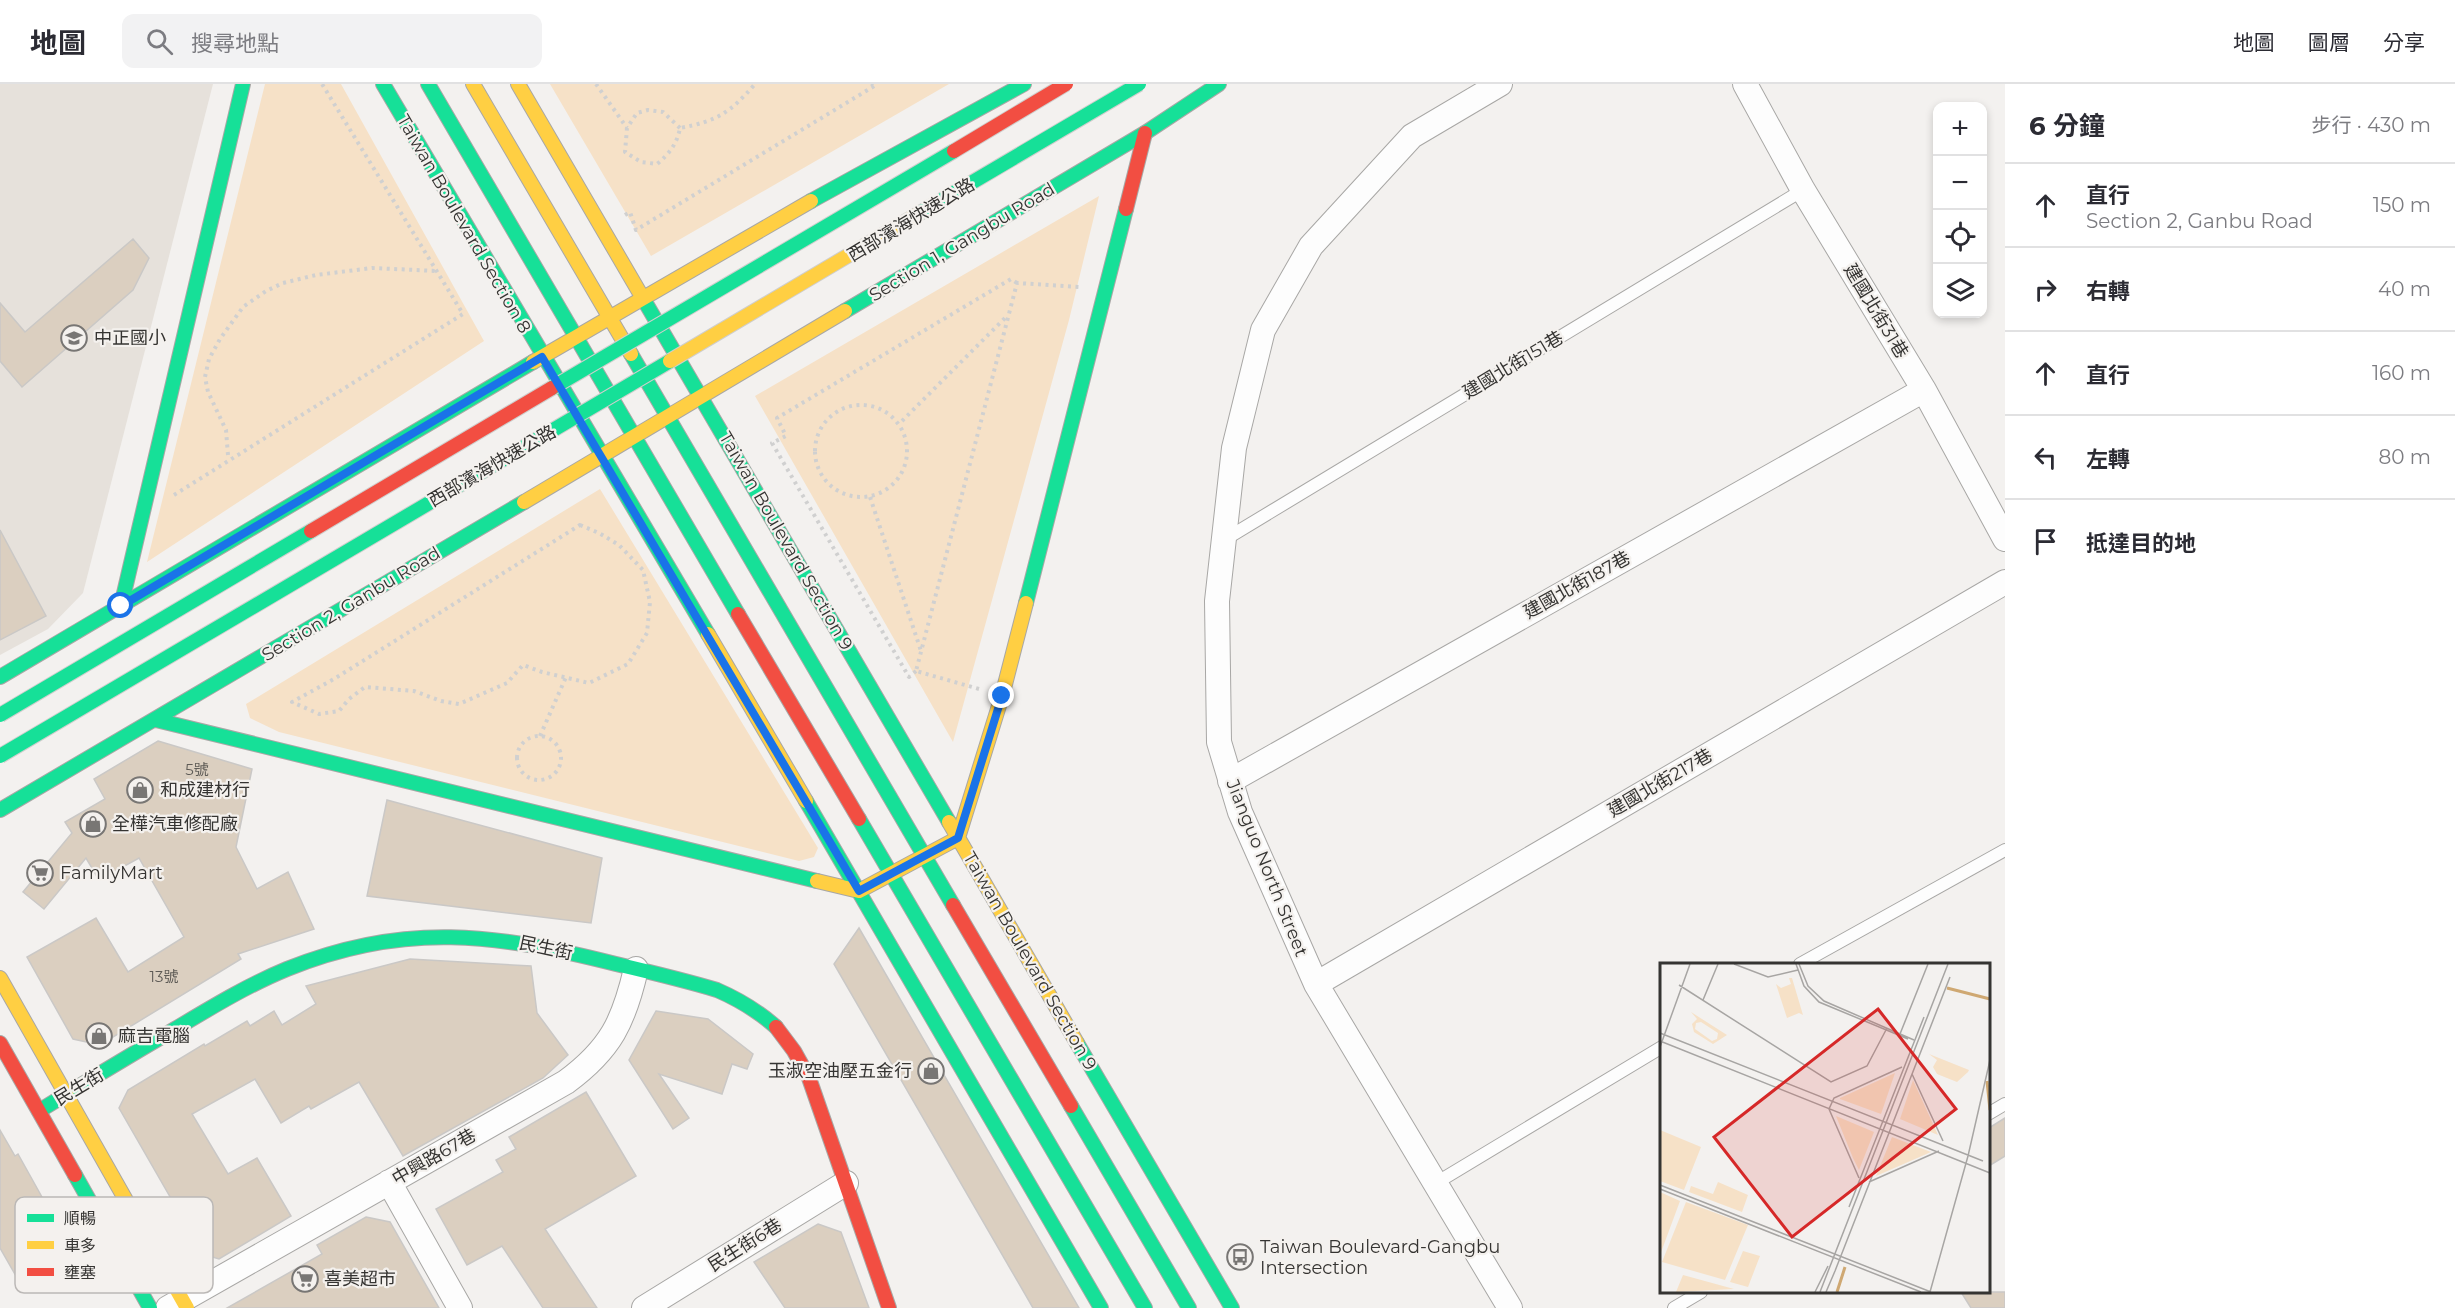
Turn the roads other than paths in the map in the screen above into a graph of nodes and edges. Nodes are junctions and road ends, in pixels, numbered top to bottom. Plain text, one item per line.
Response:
1 (243, 84) edge
2 (383, 84) edge
3 (428, 84) edge
4 (472, 84) edge
5 (518, 84) edge
6 (1024, 84) edge
7 (1066, 84) edge
8 (1139, 84) edge
9 (1219, 84) edge
10 (1500, 84) edge
11 (1745, 84) edge
12 (1145, 133) junction
13 (1803, 189) junction
14 (643, 297) junction
15 (609, 317) junction
16 (576, 337) junction
17 (542, 357) junction
18 (1924, 390) junction
19 (702, 396) junction
20 (668, 417) junction
21 (634, 436) junction
22 (601, 456) junction
23 (2005, 539) edge
24 (1223, 540) junction
25 (2005, 582) edge
26 (121, 606) junction
27 (0, 677) edge
28 (0, 715) edge
29 (156, 720) junction
30 (0, 756) edge
31 (1230, 781) junction
32 (0, 810) edge
33 (958, 838) junction
34 (2005, 850) edge
35 (925, 856) junction
36 (892, 874) junction
37 (859, 891) junction
38 (1802, 963) edge
39 (636, 969) junction
40 (0, 978) edge
41 (1316, 984) junction
42 (0, 1043) edge
43 (1660, 1048) edge
44 (66, 1095) junction
45 (2005, 1104) edge
46 (39, 1111) junction
47 (1990, 1113) edge
48 (389, 1182) junction
49 (846, 1183) junction
50 (1436, 1183) junction
51 (87, 1197) edge
52 (121, 1197) edge
53 (213, 1285) edge
54 (142, 1293) edge
55 (199, 1293) edge
56 (1699, 1293) edge
57 (179, 1305) edge
58 (150, 1308) edge
59 (460, 1308) edge
60 (644, 1308) edge
61 (889, 1308) edge
62 (1101, 1308) edge
63 (1145, 1308) edge
64 (1188, 1308) edge
65 (1232, 1308) edge
66 (1510, 1308) edge
67 (1674, 1308) edge

1 - 26 main road
2 - 17 main road, Taiwan Boulevard Section 8
3 - 16 main road
4 - 15 main road
5 - 14 main road
6 - 14 main road
7 - 28 main road, 西部濱海快速公路, bridge
8 - 30 main road, 西部濱海快速公路, bridge
9 - 12 main road, Section 1, Gangbu Road
10 - 24 street, Jianguo North Street
11 - 13 street, 建國北街31巷
12 - 19 main road, Section 1, Gangbu Road
12 - 33 main road
13 - 18 street, 建國北街31巷
13 - 24 lane, 建國北街151巷
14 - 15 main road
14 - 19 main road
15 - 16 main road
15 - 20 main road
16 - 17 main road
16 - 21 main road
17 - 22 main road, Taiwan Boulevard Section 8
17 - 26 main road
18 - 23 street, 建國北街31巷
18 - 31 street, 建國北街187巷
19 - 20 main road, Section 2, Ganbu Road
19 - 33 main road, Taiwan Boulevard Section 9
20 - 21 main road, Section 2, Ganbu Road
20 - 35 main road, Taiwan Boulevard Section 9
21 - 22 main road, Section 2, Ganbu Road
21 - 36 main road
22 - 29 main road, Section 2, Ganbu Road
22 - 37 main road
24 - 31 street, Jianguo North Street
25 - 41 street, 建國北街217巷
26 - 27 main road
29 - 32 main road, Section 2, Ganbu Road
29 - 37 main road
31 - 41 street, Jianguo North Street
33 - 35 main road
33 - 65 main road, Taiwan Boulevard Section 9
34 - 38 lane
35 - 36 main road
35 - 64 main road, Taiwan Boulevard Section 9
36 - 37 main road
36 - 63 main road
37 - 62 main road
39 - 44 main road, 民生街
39 - 48 street, 中興路67巷
39 - 49 main road, 民生街
40 - 44 main road
41 - 50 street, Jianguo North Street
42 - 46 main road
43 - 50 lane
44 - 46 main road, 民生街
44 - 52 main road
45 - 47 lane
46 - 51 main road
48 - 53 street, 中興路67巷
48 - 59 street
49 - 60 street, 民生街6巷
49 - 61 main road, 民生街
50 - 66 street, Jianguo North Street
54 - 58 main road
55 - 57 street, 中興路67巷
56 - 67 lane

